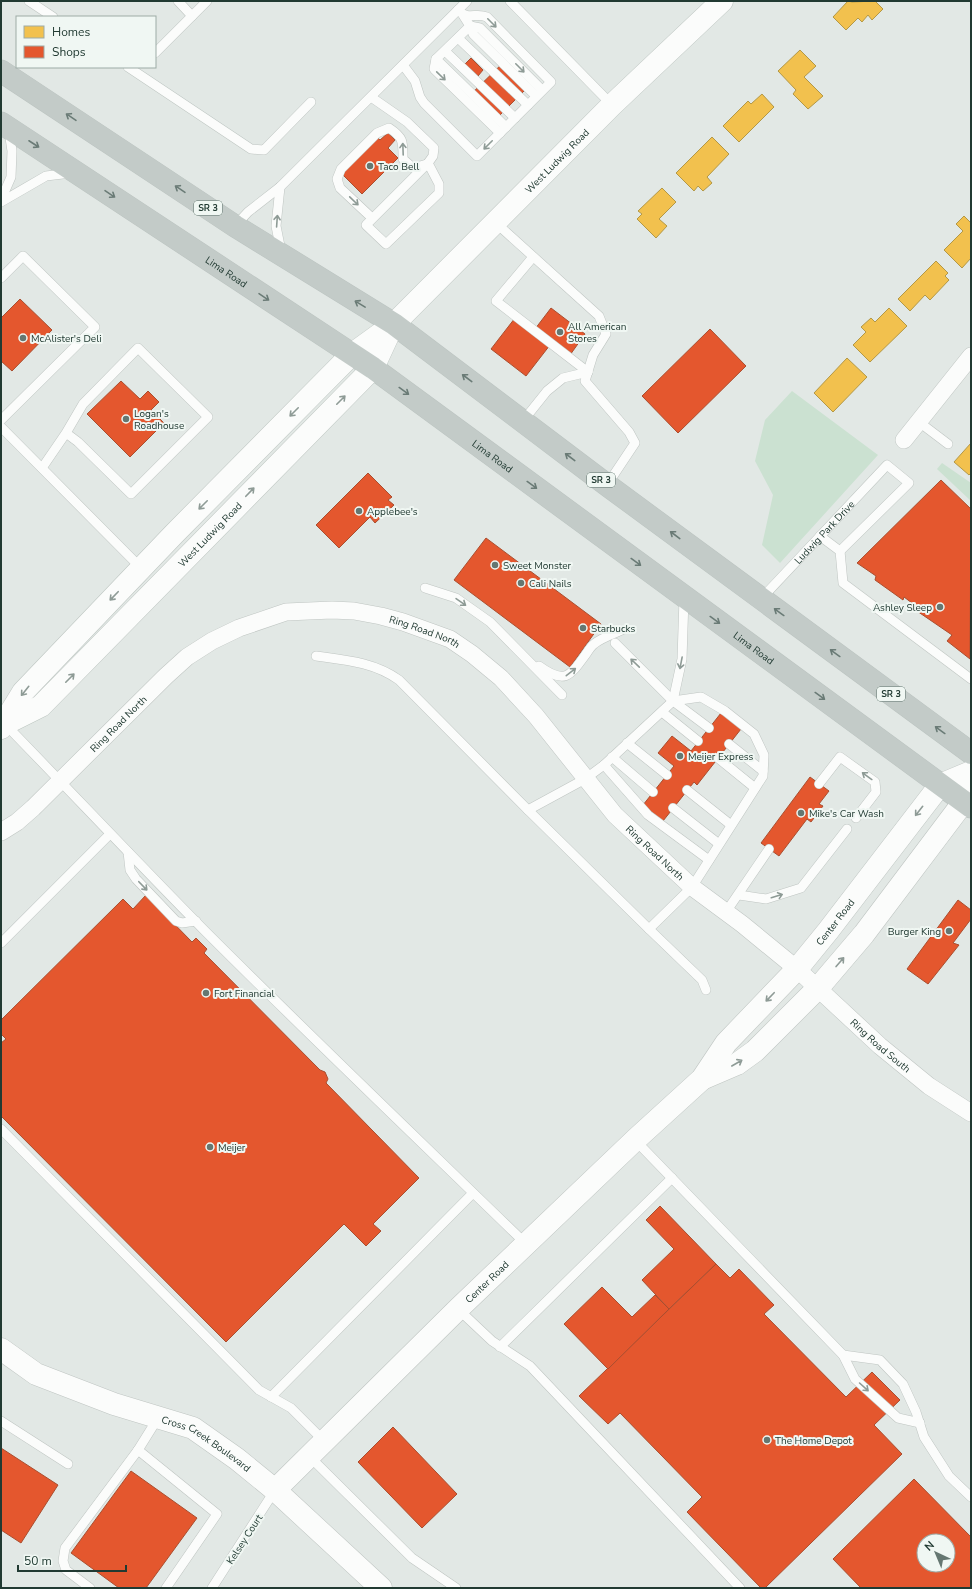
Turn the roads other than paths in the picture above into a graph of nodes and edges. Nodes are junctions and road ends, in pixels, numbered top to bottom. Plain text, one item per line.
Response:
1 (29, 1) edge
2 (178, 1) edge
3 (207, 1) edge
4 (468, 1) edge
5 (510, 1) edge
6 (722, 1) edge
7 (461, 12) junction
8 (52, 16) edge
9 (192, 16) junction
10 (470, 26) junction
11 (458, 38) junction
12 (445, 51) junction
13 (156, 52) edge
14 (403, 65) junction
15 (139, 70) edge
16 (1, 71) edge
17 (539, 93) junction
18 (371, 97) junction
19 (311, 102) dead end
20 (528, 105) junction
21 (612, 105) junction
22 (514, 118) junction
23 (5, 125) edge
24 (503, 130) junction
25 (428, 163) junction
26 (77, 173) junction
27 (280, 187) junction
28 (1, 201) edge
29 (372, 218) junction
30 (496, 223) junction
31 (235, 226) junction
32 (282, 254) junction
33 (532, 257) junction
34 (1, 278) edge
35 (394, 324) junction
36 (351, 355) junction
37 (971, 356) edge
38 (373, 368) junction
39 (588, 372) junction
40 (1, 420) edge
41 (523, 421) junction
42 (918, 422) junction
43 (1, 426) edge
44 (66, 433) junction
45 (904, 440) dead end
46 (948, 444) dead end
47 (42, 468) junction
48 (607, 484) junction
49 (820, 536) junction
50 (840, 551) junction
51 (141, 568) junction
52 (425, 588) dead end
53 (684, 596) junction
54 (761, 598) junction
55 (622, 630) dead end
56 (615, 643) dead end
57 (316, 656) dead end
58 (525, 656) junction
59 (971, 679) edge
60 (562, 694) dead end
61 (673, 700) junction
62 (662, 712) junction
63 (2, 724) edge
64 (709, 728) dead end
65 (698, 742) dead end
66 (627, 743) junction
67 (729, 744) dead end
68 (971, 753) edge
69 (612, 757) junction
70 (718, 758) dead end
71 (604, 765) junction
72 (763, 771) junction
73 (971, 772) edge
74 (667, 774) dead end
75 (585, 779) junction
76 (59, 782) junction
77 (819, 784) dead end
78 (940, 785) junction
79 (755, 788) junction
80 (687, 790) dead end
81 (653, 792) dead end
82 (969, 800) edge
83 (673, 808) dead end
84 (528, 810) junction
85 (856, 818) dead end
86 (731, 825) junction
87 (847, 829) dead end
88 (1, 832) edge
89 (110, 834) junction
90 (719, 844) junction
91 (769, 849) dead end
92 (128, 852) junction
93 (709, 860) junction
94 (692, 887) junction
95 (738, 895) junction
96 (726, 912) junction
97 (196, 921) junction
98 (649, 929) junction
99 (1, 943) edge
100 (798, 969) junction
101 (818, 988) junction
102 (706, 990) dead end
103 (702, 1079) junction
104 (971, 1114) edge
105 (1, 1129) edge
106 (635, 1140) junction
107 (672, 1178) junction
108 (472, 1194) junction
109 (526, 1244) junction
110 (458, 1309) junction
111 (500, 1346) junction
112 (1, 1349) edge
113 (843, 1355) junction
114 (271, 1397) junction
115 (158, 1418) junction
116 (1, 1421) edge
117 (920, 1422) junction
118 (324, 1441) junction
119 (138, 1450) junction
120 (309, 1456) junction
121 (68, 1464) dead end
122 (275, 1490) junction
123 (971, 1497) edge
124 (90, 1588) edge
125 (166, 1588) edge
126 (212, 1588) edge
127 (381, 1588) edge
128 (456, 1588) edge
129 (740, 1588) edge

1 - 8 lane
2 - 9 lane
3 - 9 lane
4 - 7 lane
5 - 21 lane
6 - 21 street, West Ludwig Road
7 - 10 lane
7 - 14 lane
7 -> 17 lane
9 - 13 lane
10 - 11 lane
10 -> 17 lane
11 - 12 lane
11 - 20 lane
12 - 22 lane
12 - 24 lane
14 - 18 lane
24 -> 14 lane
15 - 19 lane
31 -> 16 highway, SR 3
17 - 20 lane
18 - 25 lane
18 - 27 lane
20 - 22 lane
21 - 30 street, West Ludwig Road
22 - 24 lane
23 -> 26 highway, Lima Road
23 - 28 lane
25 - 29 lane
25 - 29 lane
25 -> 29 lane
26 - 28 lane
26 -> 36 highway, Lima Road
27 - 31 lane
32 -> 27 lane
30 - 33 lane
30 - 35 street, West Ludwig Road
31 - 32 highway, SR 3
35 -> 32 highway, SR 3
33 - 39 lane
33 - 39 lane
34 - 40 lane
35 - 36 street, West Ludwig Road
35 - 38 street, West Ludwig Road
41 -> 35 highway, SR 3
36 - 38 highway, Lima Road
36 -> 51 street, West Ludwig Road
37 - 42 street
38 -> 53 highway, Lima Road
63 -> 38 street, West Ludwig Road
39 - 41 lane
39 - 48 lane
48 -> 41 highway, SR 3
42 - 45 street
42 - 46 lane
43 - 47 lane
44 - 44 lane
44 - 47 lane
47 - 51 lane
54 -> 48 highway, SR 3
49 - 50 lane
49 - 50 lane, Ludwig Park Drive
49 - 54 lane, Ludwig Park Drive
50 - 59 lane
51 -> 63 street, West Ludwig Road
52 -> 58 lane
53 -> 61 lane
53 -> 78 highway, Lima Road
68 -> 54 highway, SR 3
58 -> 55 lane
61 -> 56 lane
57 - 84 lane
58 - 60 lane
61 - 62 lane
61 - 64 lane
61 - 72 lane
62 - 65 lane
62 - 66 lane
63 - 76 lane
66 - 69 lane
66 - 74 lane
67 - 72 lane
69 - 71 lane
69 - 81 lane
70 - 79 lane
71 - 75 lane
71 - 93 lane
72 - 79 lane
73 - 78 street, Center Road
75 - 76 street, Ring Road North
75 - 84 lane
75 - 94 street, Ring Road North
76 - 88 street, Ring Road North
76 - 89 lane
85 -> 77 lane
78 - 82 highway, Lima Road
78 -> 100 street, Center Road
79 - 86 lane
80 - 86 lane
101 -> 82 street, Center Road
83 - 90 lane
84 - 98 lane
86 - 90 lane
95 -> 87 lane
89 - 92 lane
89 - 99 lane
90 - 93 lane
91 - 95 lane
92 - 97 lane
92 -> 97 lane
93 - 94 lane
94 - 96 street, Ring Road North
94 - 98 lane
95 - 96 lane
96 - 100 street, Ring Road North
97 - 108 lane
98 - 102 lane
100 - 101 street, Ring Road South
100 -> 103 street, Center Road
103 -> 101 street, Center Road
101 - 104 street, Ring Road South
103 - 106 street, Center Road
105 - 114 lane
106 - 107 lane
106 - 109 street, Center Road
107 - 111 lane
107 - 113 lane
108 - 109 lane
108 - 114 lane
109 - 110 street, Center Road
110 - 111 lane
110 - 118 street, Center Road
111 - 129 lane
112 - 115 street, Cross Creek Boulevard
113 -> 117 lane
113 - 117 lane
114 - 118 lane
115 - 119 lane
115 - 122 street, Cross Creek Boulevard
116 - 121 lane
117 - 123 lane
118 - 120 street, Center Road
119 - 124 lane
119 - 125 lane
120 - 122 street, Center Road
120 - 128 lane
122 - 126 lane, Kelsey Court
122 - 127 street, Cross Creek Boulevard

